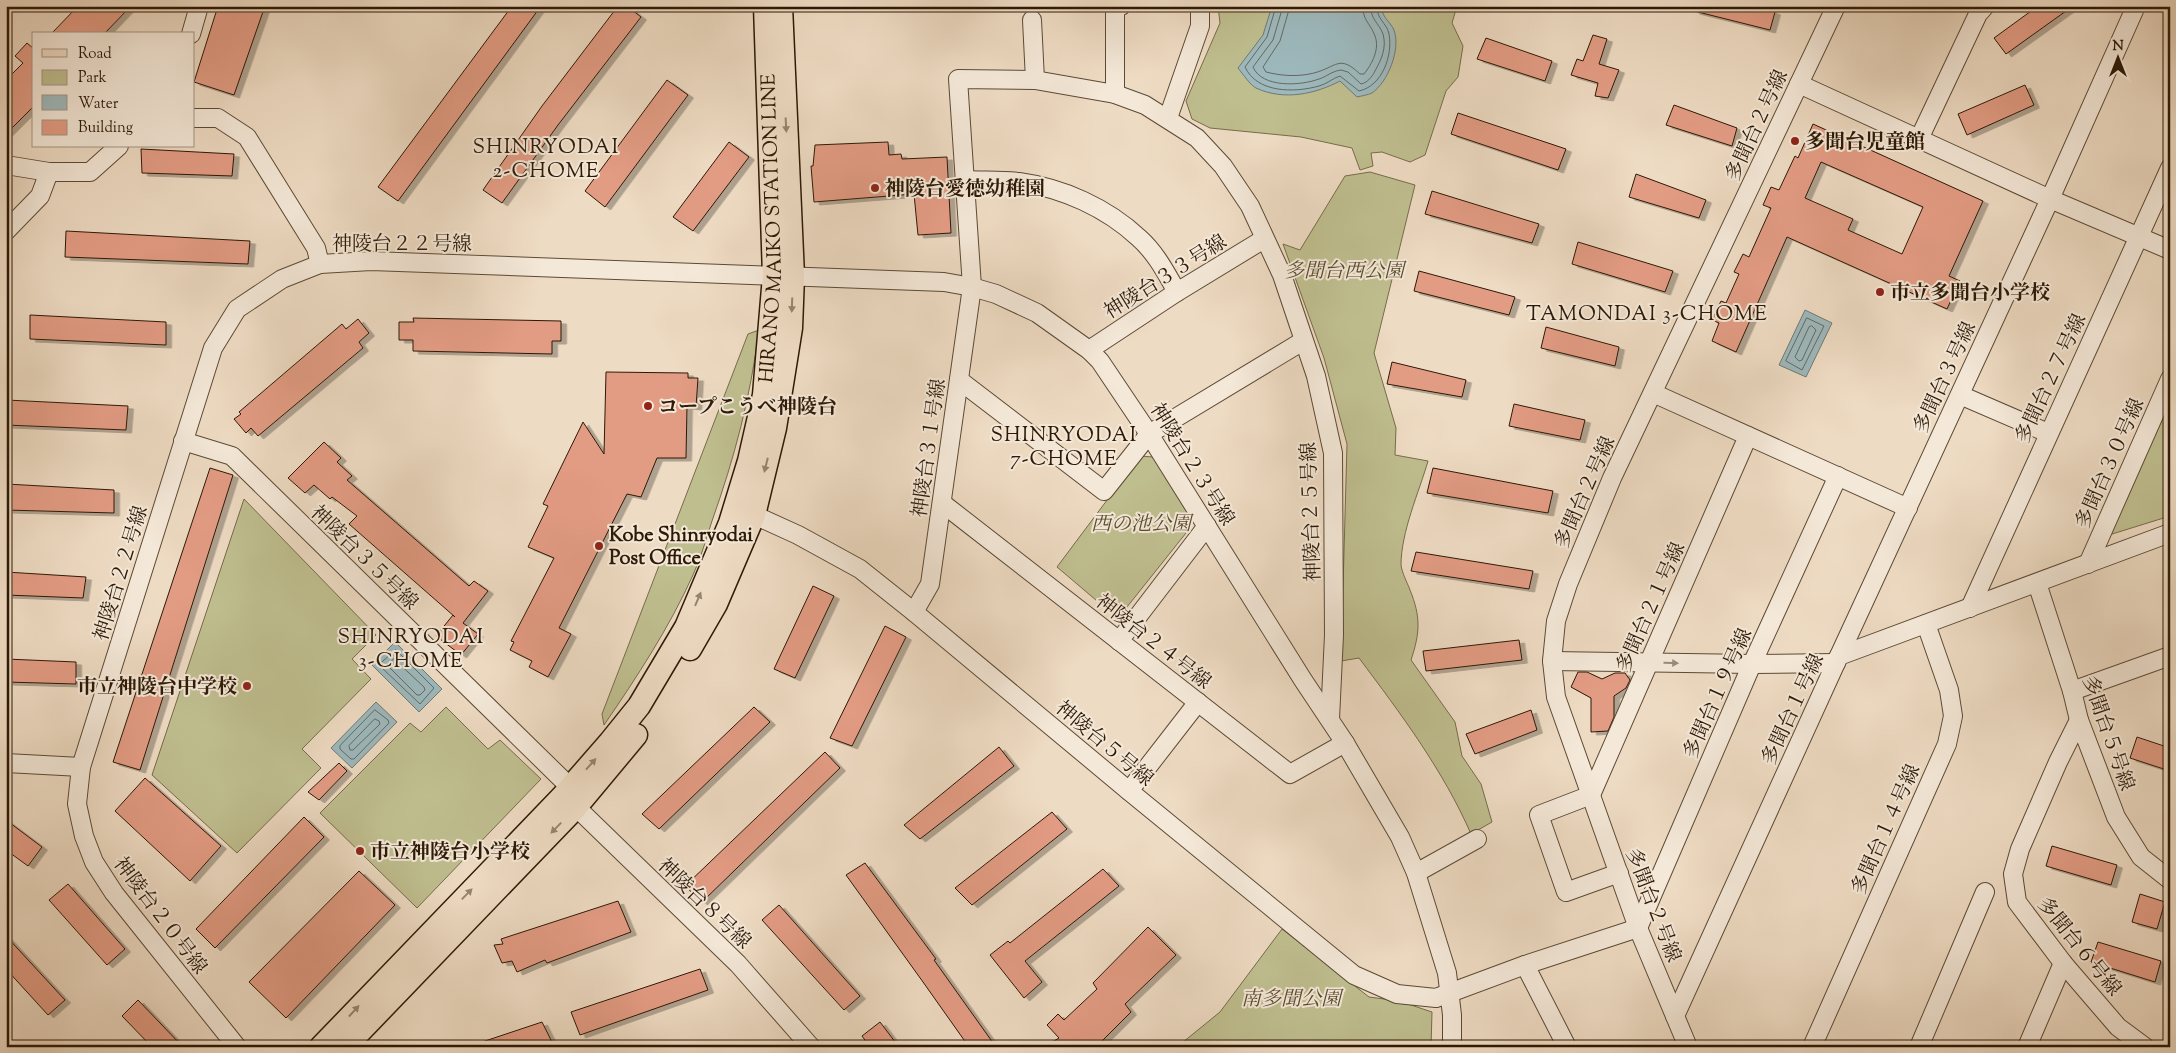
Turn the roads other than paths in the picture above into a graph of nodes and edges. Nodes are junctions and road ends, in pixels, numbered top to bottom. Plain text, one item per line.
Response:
1 (199, 6) edge
2 (764, 6) edge
3 (781, 6) edge
4 (1121, 6) edge
5 (1200, 6) edge
6 (1836, 6) edge
7 (1985, 6) edge
8 (2136, 6) edge
9 (1032, 20) dead end
10 (192, 32) edge
11 (958, 80) joint
12 (1035, 80) junction
13 (1799, 84) junction
14 (1114, 94) junction
15 (195, 118) edge
16 (1168, 118) junction
17 (1919, 139) junction
18 (117, 148) edge
19 (6, 166) edge
20 (2170, 168) edge
21 (49, 172) junction
22 (965, 180) junction
23 (2050, 199) junction
24 (6, 231) edge
25 (2138, 236) junction
26 (1264, 239) junction
27 (2170, 250) edge
28 (320, 264) junction
29 (784, 276) junction
30 (972, 287) junction
31 (1177, 292) junction
32 (1303, 341) junction
33 (1089, 350) junction
34 (2170, 379) edge
35 (959, 380) junction
36 (1653, 393) junction
37 (1960, 396) junction
38 (2048, 433) junction
39 (1149, 434) junction
40 (1748, 436) junction
41 (183, 441) junction
42 (1838, 476) junction
43 (942, 503) junction
44 (1908, 508) junction
45 (744, 513) junction
46 (1206, 526) junction
47 (2170, 534) edge
48 (2088, 564) junction
49 (2036, 583) junction
50 (1970, 608) junction
51 (914, 612) junction
52 (1926, 624) junction
53 (1119, 641) junction
54 (2170, 656) edge
55 (1837, 659) junction
56 (1552, 661) junction
57 (1648, 663) junction
58 (1752, 664) junction
59 (2072, 692) junction
60 (1198, 702) junction
61 (1330, 719) junction
62 (2079, 720) junction
63 (1345, 743) junction
64 (6, 763) edge
65 (81, 767) junction
66 (1129, 791) junction
67 (1591, 795) junction
68 (569, 797) junction
69 (1477, 840) dead end
70 (1416, 873) junction
71 (1619, 873) junction
72 (2170, 880) edge
73 (1985, 892) dead end
74 (1638, 928) junction
75 (2064, 963) junction
76 (1525, 966) junction
77 (1449, 995) junction
78 (1675, 1016) junction
79 (2136, 1044) edge
80 (236, 1047) edge
81 (321, 1047) edge
82 (345, 1047) edge
83 (811, 1047) edge
84 (1452, 1047) edge
85 (1568, 1047) edge
86 (1688, 1047) edge
87 (1812, 1047) edge
88 (1919, 1047) edge
89 (2027, 1047) edge

1 - 10 street
2 - 29 main road, HIRANO MAIKO STATION LINE
3 -> 29 main road, HIRANO MAIKO STATION LINE
4 - 14 street
5 - 16 street
6 - 13 street, 多聞台２号線
7 - 17 street
8 - 23 street, 多聞台３号線
9 - 12 street
11 - 12 street, 神陵台２５号線
11 - 22 street, 神陵台３１号線
12 - 14 street, 神陵台２５号線
13 - 17 street
13 - 36 street, 多聞台２号線
14 - 16 street, 神陵台２５号線
15 - 28 street
16 - 26 street, 神陵台２５号線
17 - 23 street
18 - 21 street
19 - 21 street
20 - 25 street, 多聞台２７号線
21 - 24 street
22 - 30 street, 神陵台３１号線
22 - 31 street
23 - 25 street
23 - 37 street, 多聞台３号線
25 - 27 street
25 - 38 street, 多聞台２７号線
26 - 31 street, 神陵台３３号線
26 - 32 street, 神陵台２５号線
28 - 29 street, 神陵台２２号線
28 - 41 street, 神陵台２２号線
29 - 30 street, 神陵台２３号線
29 - 45 main road, HIRANO MAIKO STATION LINE
30 - 33 street, 神陵台２３号線
30 - 35 street, 神陵台３１号線
31 - 33 street, 神陵台３３号線
32 - 39 street
32 - 61 street, 神陵台２５号線
33 - 39 street, 神陵台２３号線
34 - 48 street, 多聞台３０号線
35 - 39 street
35 - 43 street, 神陵台３１号線
36 - 40 street
36 - 56 street, 多聞台２号線
37 - 38 street
37 - 44 street, 多聞台３号線
38 - 50 street, 多聞台２７号線
39 - 46 street, 神陵台２３号線
40 - 42 street
40 - 57 street, 多聞台２１号線
41 - 65 street, 神陵台２２号線
41 - 68 street, 神陵台３５号線
42 - 44 street
42 - 58 street, 多聞台１９号線
43 - 51 street, 神陵台３１号線
43 - 53 street, 神陵台２４号線
44 - 55 street, 多聞台３号線
45 - 51 street, 神陵台５号線
45 - 68 main road, HIRANO MAIKO STATION LINE
46 - 53 street
46 - 61 street, 神陵台２３号線
47 - 48 street, 多聞台１号線
48 - 49 street, 多聞台１号線
49 - 50 street, 多聞台１号線
49 - 59 street, 多聞台５号線
50 - 52 street, 多聞台１号線
51 - 66 street, 神陵台５号線
52 - 55 street, 多聞台１号線
52 - 87 street, 多聞台１４号線
53 - 60 street, 神陵台２４号線
54 - 59 street
55 - 58 street
55 - 78 street, 多聞台１号線
56 - 57 street
56 - 67 street, 多聞台２号線
57 -> 58 street
57 - 67 street, 多聞台２１号線
58 - 74 street, 多聞台１９号線
59 - 62 street, 多聞台５号線
60 - 63 street, 神陵台２４号線
60 - 66 street
61 - 63 street, 神陵台２３号線
62 - 72 street, 多聞台５号線
62 - 75 street, 多聞台６号線
63 - 70 street, 神陵台２３号線
64 - 65 street
65 - 80 street, 神陵台２０号線
66 - 77 street, 神陵台５号線
67 - 71 street, 多聞台２号線
67 - 71 street
81 -> 68 main road, HIRANO MAIKO STATION LINE
68 -> 82 main road, HIRANO MAIKO STATION LINE
68 - 83 street, 神陵台８号線
69 - 70 street
70 - 77 street, 神陵台２３号線
71 - 74 street, 多聞台２号線
73 - 88 street
74 - 76 street, 神陵台５号線
74 - 78 street, 多聞台２号線
75 - 79 street, 多聞台６号線
75 - 89 street
76 - 77 street, 神陵台５号線
76 - 85 street
77 - 84 street, 神陵台２３号線
78 - 86 street

